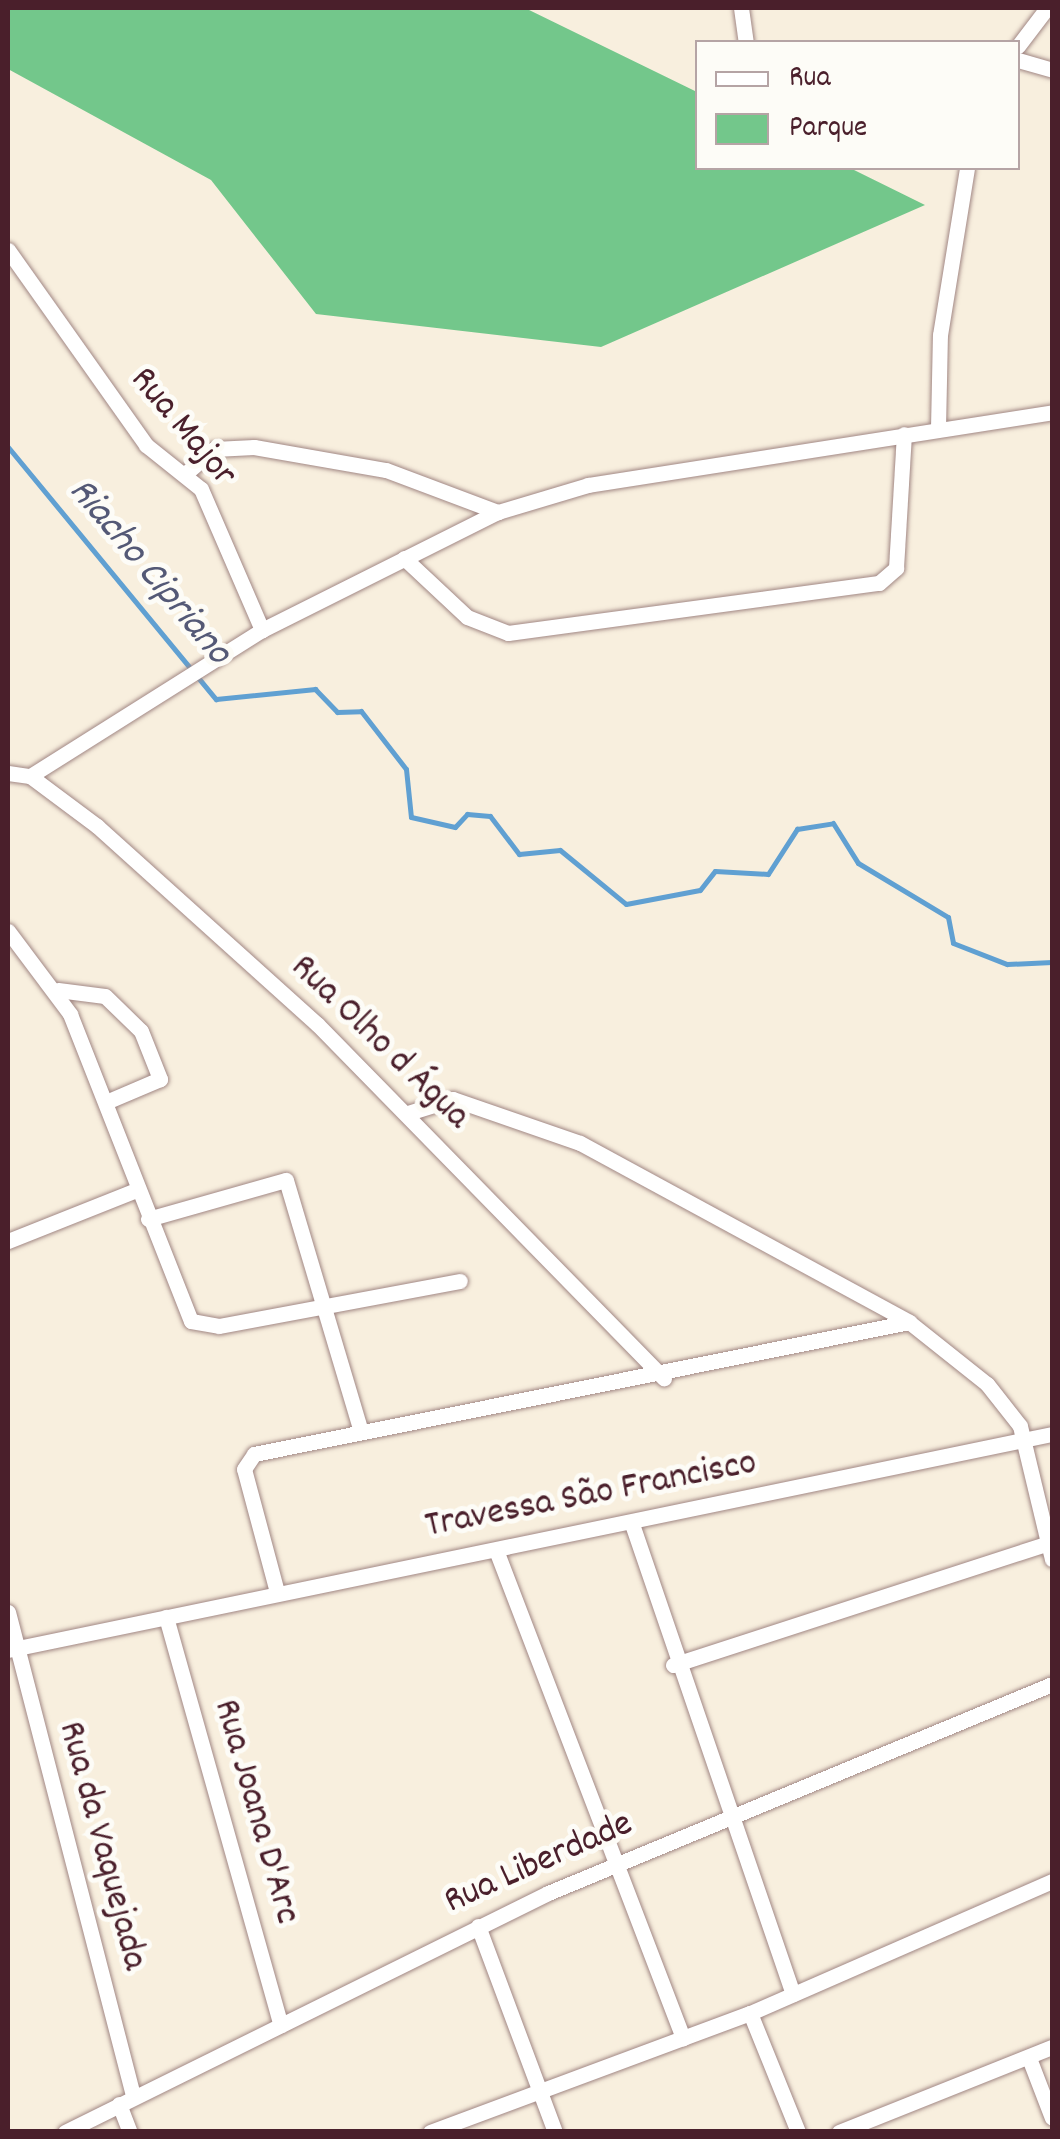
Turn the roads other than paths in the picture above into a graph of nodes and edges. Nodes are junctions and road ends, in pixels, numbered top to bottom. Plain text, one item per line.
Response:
1 (741, 8) edge
2 (1046, 8) edge
3 (746, 40) edge
4 (1020, 43) edge
5 (1020, 61) edge
6 (1052, 70) edge
7 (967, 170) edge
8 (8, 250) edge
9 (1052, 412) edge
10 (938, 428) junction
11 (904, 434) junction
12 (185, 474) junction
13 (498, 512) junction
14 (404, 558) junction
15 (262, 630) junction
16 (8, 773) edge
17 (30, 776) junction
18 (8, 931) edge
19 (58, 990) junction
20 (106, 1102) junction
21 (408, 1113) junction
22 (136, 1190) junction
23 (148, 1219) junction
24 (8, 1241) edge
25 (460, 1281) dead end
26 (328, 1307) junction
27 (909, 1322) junction
28 (664, 1378) junction
29 (361, 1431) junction
30 (1052, 1434) edge
31 (1030, 1444) junction
32 (632, 1524) junction
33 (1051, 1548) edge
34 (496, 1550) junction
35 (277, 1592) junction
36 (8, 1612) edge
37 (166, 1617) junction
38 (12, 1649) edge
39 (673, 1664) junction
40 (1052, 1684) edge
41 (726, 1818) junction
42 (618, 1864) junction
43 (1052, 1881) edge
44 (478, 1926) junction
45 (794, 1994) junction
46 (750, 2012) junction
47 (280, 2025) junction
48 (683, 2038) junction
49 (1052, 2048) edge
50 (1029, 2058) junction
51 (538, 2092) junction
52 (126, 2100) junction
53 (1052, 2118) edge
54 (65, 2132) edge
55 (130, 2132) edge
56 (430, 2132) edge
57 (555, 2132) edge
58 (798, 2132) edge
59 (839, 2132) edge

1 - 3 street
2 - 4 street
5 - 6 street
7 - 10 street
8 - 12 street, Rua Major
9 - 10 street
10 - 11 street
11 - 13 street
11 - 14 street
12 - 13 street
12 - 15 street, Rua Major
13 - 14 street
14 - 15 street
15 - 17 street
16 - 17 street
17 - 21 street, Rua Olho d Água
18 - 19 street
19 - 20 street
19 - 20 street
20 - 22 street
21 - 27 street
21 - 28 street, Rua Olho d Água
22 - 23 street
22 - 24 street
23 - 26 street
23 - 26 street
25 - 26 street
26 - 29 street
27 - 28 street
27 - 31 street
28 - 29 street
29 - 35 street
30 - 31 street, Travessa São Francisco
31 - 32 street, Travessa São Francisco
31 - 33 street
32 - 34 street, Travessa São Francisco
32 - 39 street
33 - 39 street
34 - 35 street, Travessa São Francisco
34 - 42 street
35 - 37 street, Travessa São Francisco
36 - 38 street, Rua da Vaquejada
37 - 38 street, Travessa São Francisco
37 - 47 street, Rua Joana D'Arc
38 - 52 street, Rua da Vaquejada
39 - 41 street
40 - 41 street, Rua Liberdade
41 - 42 street, Rua Liberdade
41 - 45 street
42 - 44 street, Rua Liberdade
42 - 48 street
43 - 45 street
44 - 47 street, Rua Liberdade
44 - 51 street
45 - 46 street
46 - 48 street
46 - 58 street
47 - 52 street, Rua Liberdade
48 - 51 street
49 - 50 street
50 - 53 street
50 - 59 street
51 - 56 street
51 - 57 street
52 - 54 street, Rua Liberdade
52 - 55 street, Rua da Vaquejada

